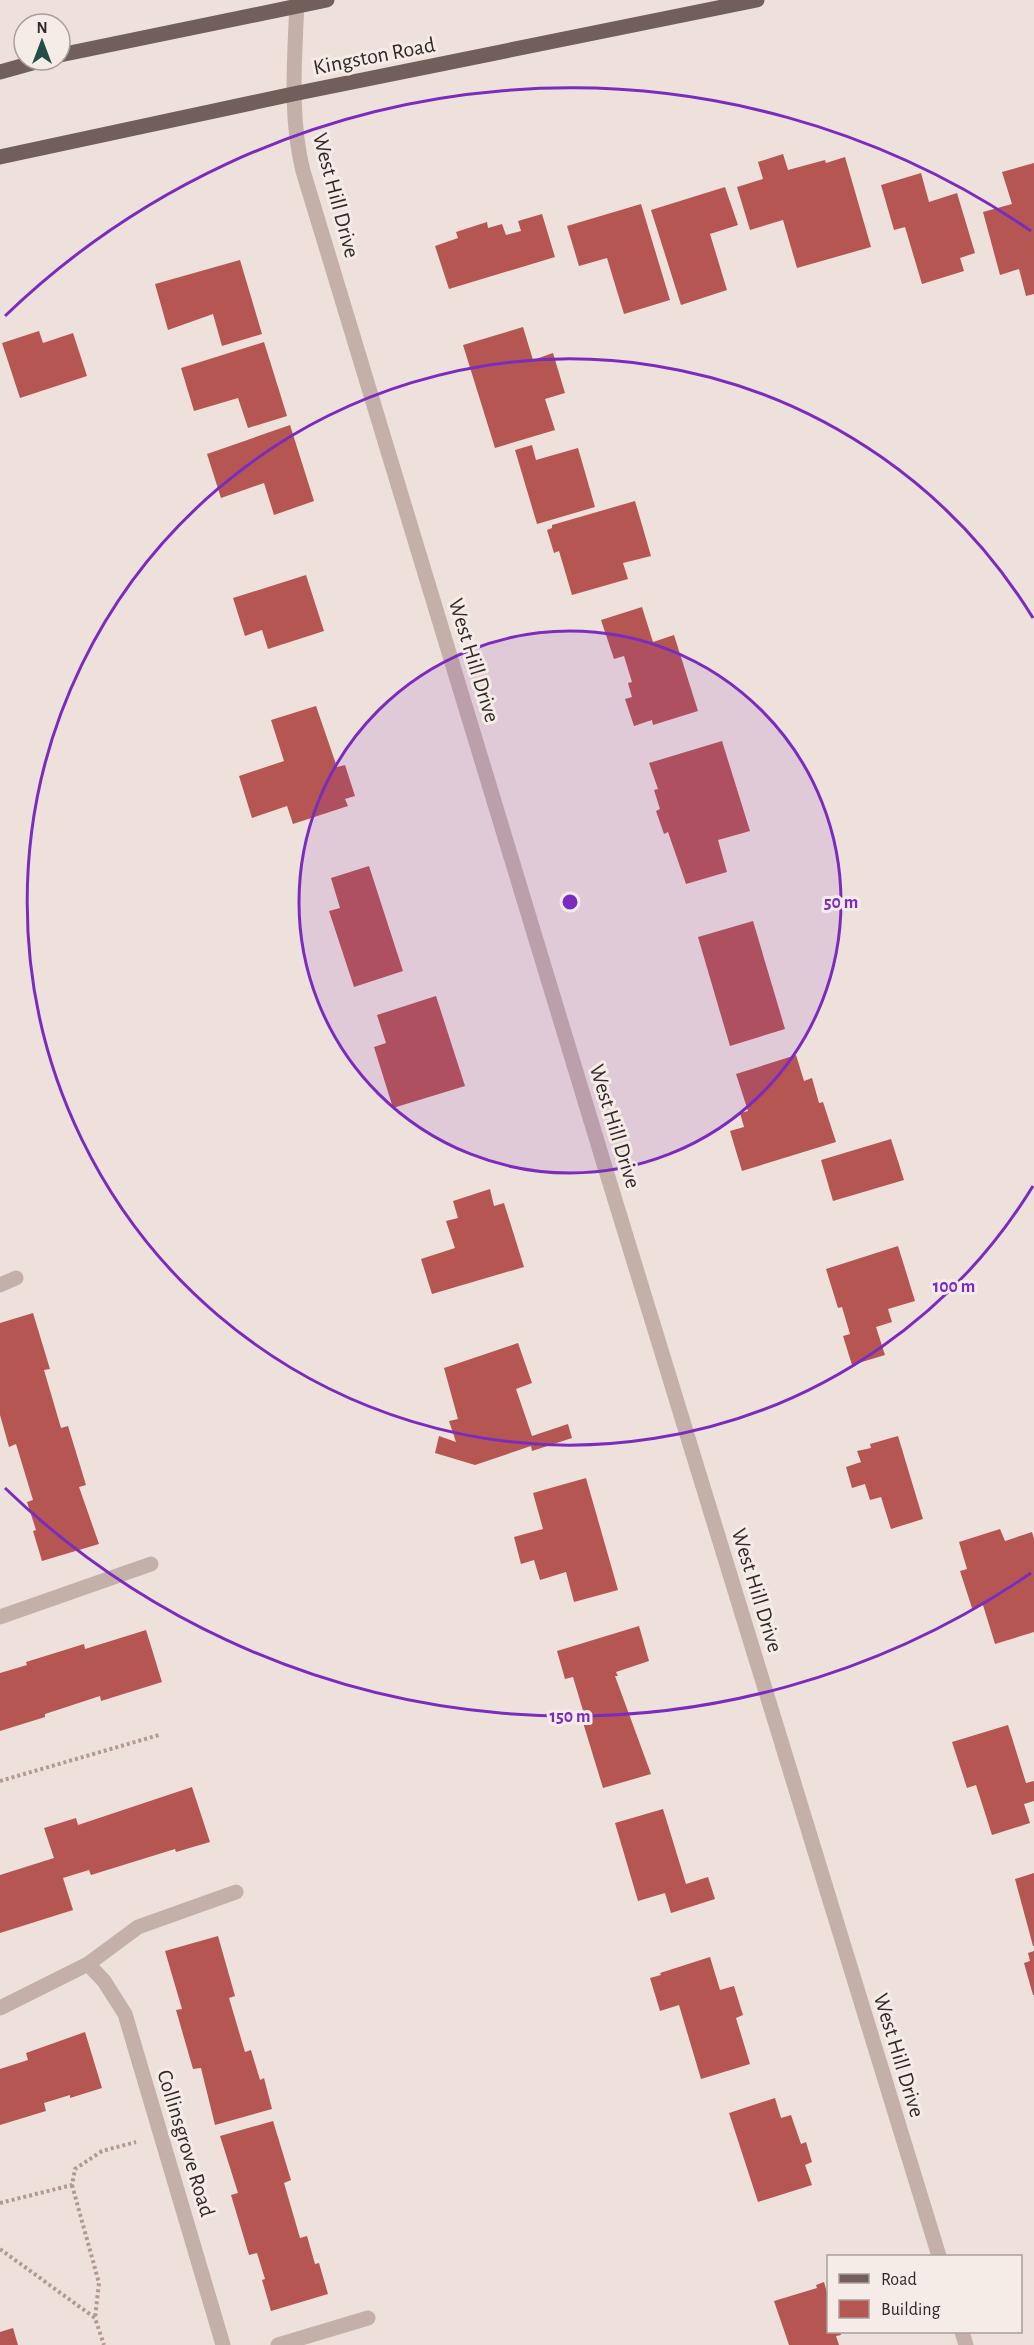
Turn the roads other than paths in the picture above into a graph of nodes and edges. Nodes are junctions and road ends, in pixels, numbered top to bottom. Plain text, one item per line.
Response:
1 (327, 0) edge
2 (757, 0) edge
3 (297, 3) edge
4 (72, 52) edge
5 (293, 94) junction
6 (0, 157) edge
7 (16, 1278) dead end
8 (0, 1285) edge
9 (151, 1564) dead end
10 (1, 1612) edge
11 (236, 1892) dead end
12 (88, 1964) junction
13 (0, 2008) edge
14 (939, 2255) edge
15 (368, 2318) dead end
16 (224, 2345) edge
17 (278, 2345) edge

1 - 3 main road
2 - 5 main road, Kingston Road
3 - 4 main road
3 - 5 street, West Hill Drive
5 - 6 main road, Kingston Road
5 - 14 street, West Hill Drive
7 - 8 street
9 - 10 street
11 - 12 street
12 - 13 street
12 - 16 street, Collinsgrove Road
15 - 17 street

